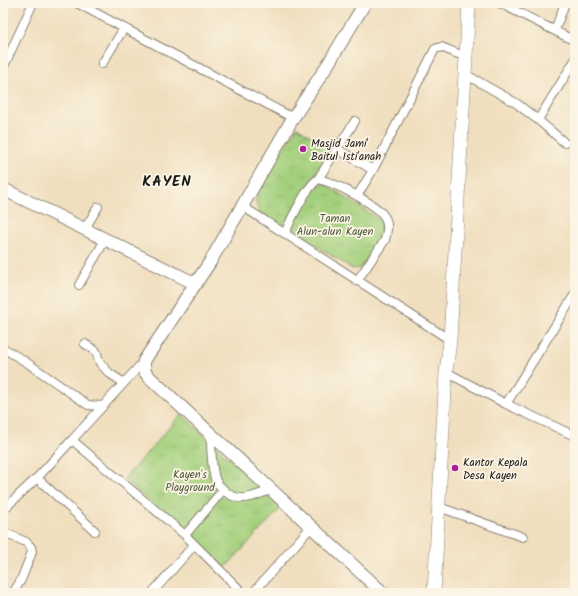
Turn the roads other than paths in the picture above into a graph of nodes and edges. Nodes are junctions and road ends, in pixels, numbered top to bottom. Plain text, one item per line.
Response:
1 (33, 3) edge
2 (77, 3) edge
3 (365, 3) edge
4 (469, 3) edge
5 (500, 3) edge
6 (565, 3) edge
7 (124, 28) junction
8 (555, 30) junction
9 (575, 41) edge
10 (466, 57) junction
11 (575, 60) edge
12 (102, 64) dead end
13 (3, 68) edge
14 (465, 74) junction
15 (292, 118) junction
16 (538, 120) junction
17 (355, 121) dead end
18 (565, 144) dead end
19 (337, 149) junction
20 (373, 170) junction
21 (318, 179) junction
22 (3, 189) edge
23 (357, 196) junction
24 (242, 206) junction
25 (98, 207) dead end
26 (84, 230) junction
27 (285, 233) junction
28 (105, 240) junction
29 (357, 281) junction
30 (196, 284) junction
31 (79, 285) dead end
32 (575, 294) edge
33 (450, 340) junction
34 (84, 344) dead end
35 (3, 348) edge
36 (144, 361) junction
37 (446, 372) junction
38 (124, 383) junction
39 (506, 404) junction
40 (102, 406) junction
41 (210, 434) junction
42 (575, 436) edge
43 (72, 440) junction
44 (37, 478) junction
45 (223, 490) junction
46 (270, 490) junction
47 (439, 507) junction
48 (3, 510) edge
49 (311, 527) junction
50 (94, 531) dead end
51 (3, 532) edge
52 (185, 535) junction
53 (523, 537) dead end
54 (194, 545) junction
55 (14, 593) edge
56 (152, 593) edge
57 (243, 593) edge
58 (253, 593) edge
59 (383, 593) edge
60 (434, 593) edge

1 - 13 street
2 - 7 street
3 - 15 street
4 - 10 main road
5 - 8 street
6 - 8 street
7 - 12 street
7 - 15 street
8 - 9 street
10 - 14 main road
10 - 20 street
11 - 16 street
14 - 16 street
14 - 33 main road
15 - 24 street
16 - 18 street
17 - 19 street
19 - 20 street
19 - 21 street
20 - 23 street
21 - 23 street
21 - 27 street
22 - 26 street
23 - 29 street
24 - 27 street
24 - 30 street
25 - 26 street
26 - 28 street
27 - 29 street
28 - 30 street
28 - 31 street
29 - 33 street
30 - 36 street
32 - 39 street
33 - 37 main road
34 - 38 street
35 - 40 street
36 - 38 street
36 - 41 street
37 - 39 street
37 - 47 main road
38 - 40 street
39 - 42 street
40 - 43 street
41 - 45 street
41 - 46 street
43 - 44 street
43 - 52 street
44 - 48 street
44 - 50 street
45 - 46 street
45 - 52 street
46 - 49 street
47 - 53 street
47 - 60 main road
49 - 58 street
49 - 59 street
51 - 55 street
52 - 54 street
54 - 56 street
54 - 57 street

